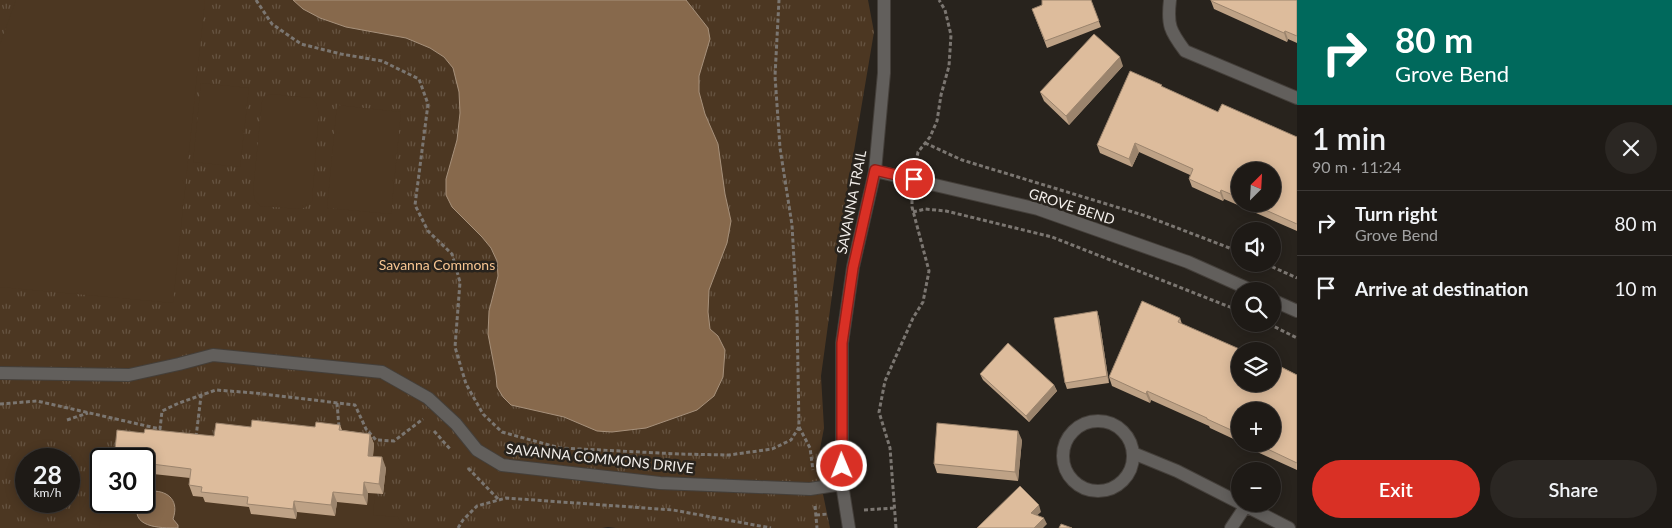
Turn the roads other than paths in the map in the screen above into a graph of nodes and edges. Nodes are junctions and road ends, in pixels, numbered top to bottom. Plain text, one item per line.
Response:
1 (884, 0) edge
2 (1170, 0) edge
3 (1297, 98) edge
4 (875, 170) junction
5 (1233, 282) edge
6 (1281, 304) edge
7 (1297, 311) edge
8 (0, 373) edge
9 (1133, 453) junction
10 (842, 484) junction
11 (1231, 500) edge
12 (1242, 512) edge
13 (1255, 512) edge
14 (849, 528) edge
15 (1231, 528) edge
16 (1289, 528) edge

1 - 4 street, SAVANNA TRAIL
2 - 3 street
4 - 5 street, GROVE BEND
4 - 10 street, SAVANNA TRAIL
6 - 7 street
8 - 10 street, SAVANNA COMMONS DRIVE
9 - 9 street
9 - 11 street
10 - 14 street, SAVANNA TRAIL
12 - 15 street
13 - 16 street

